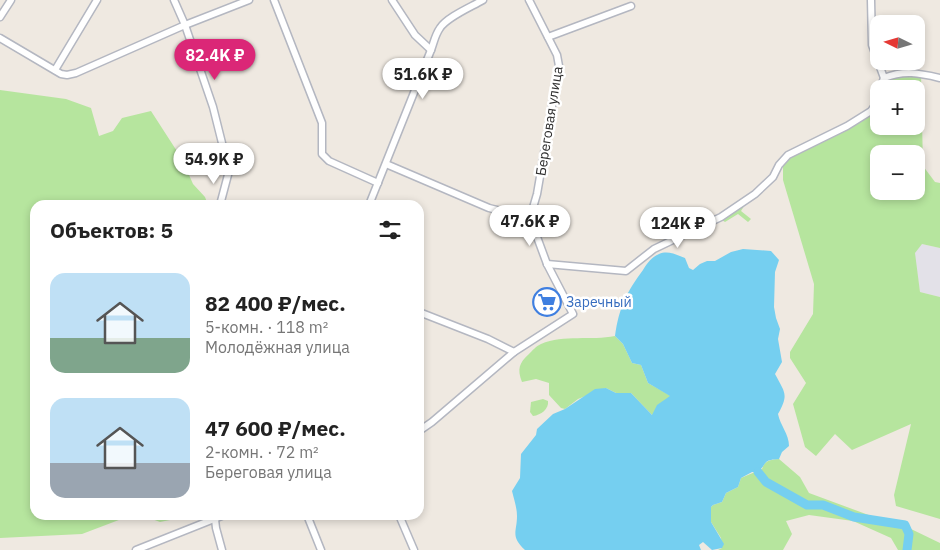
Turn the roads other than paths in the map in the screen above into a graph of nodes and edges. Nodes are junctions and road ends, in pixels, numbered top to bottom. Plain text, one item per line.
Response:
1 (11, 0) edge
2 (97, 0) edge
3 (174, 0) edge
4 (249, 0) edge
5 (274, 0) edge
6 (392, 0) edge
7 (483, 0) edge
8 (529, 0) edge
9 (871, 0) edge
10 (631, 6) dead end
11 (0, 18) edge
12 (185, 25) junction
13 (548, 37) junction
14 (0, 38) edge
15 (431, 50) junction
16 (55, 70) junction
17 (884, 78) joint
18 (940, 78) edge
19 (870, 111) edge
20 (386, 164) junction
21 (378, 183) junction
22 (221, 200) edge
23 (371, 200) edge
24 (530, 218) junction
25 (547, 264) junction
26 (424, 314) edge
27 (514, 352) junction
28 (424, 428) edge
29 (210, 520) edge
30 (215, 520) edge
31 (309, 520) edge
32 (400, 520) edge
33 (136, 550) edge
34 (222, 550) edge
35 (321, 550) edge
36 (414, 550) edge

1 - 11 street
2 - 16 street
3 - 12 street
4 - 12 street
5 - 21 street
6 - 15 street
7 - 15 street
8 - 13 street, Береговая улица
9 - 17 street
10 - 13 street
12 - 16 street
12 - 22 street
13 - 24 street, Береговая улица
14 - 16 street
15 - 20 street
17 - 18 street
19 - 25 street
20 - 21 street
20 - 24 street
21 - 23 street
24 - 25 street
25 - 27 street
26 - 27 street
27 - 28 street
29 - 33 street
30 - 34 street
31 - 35 street
32 - 36 street

